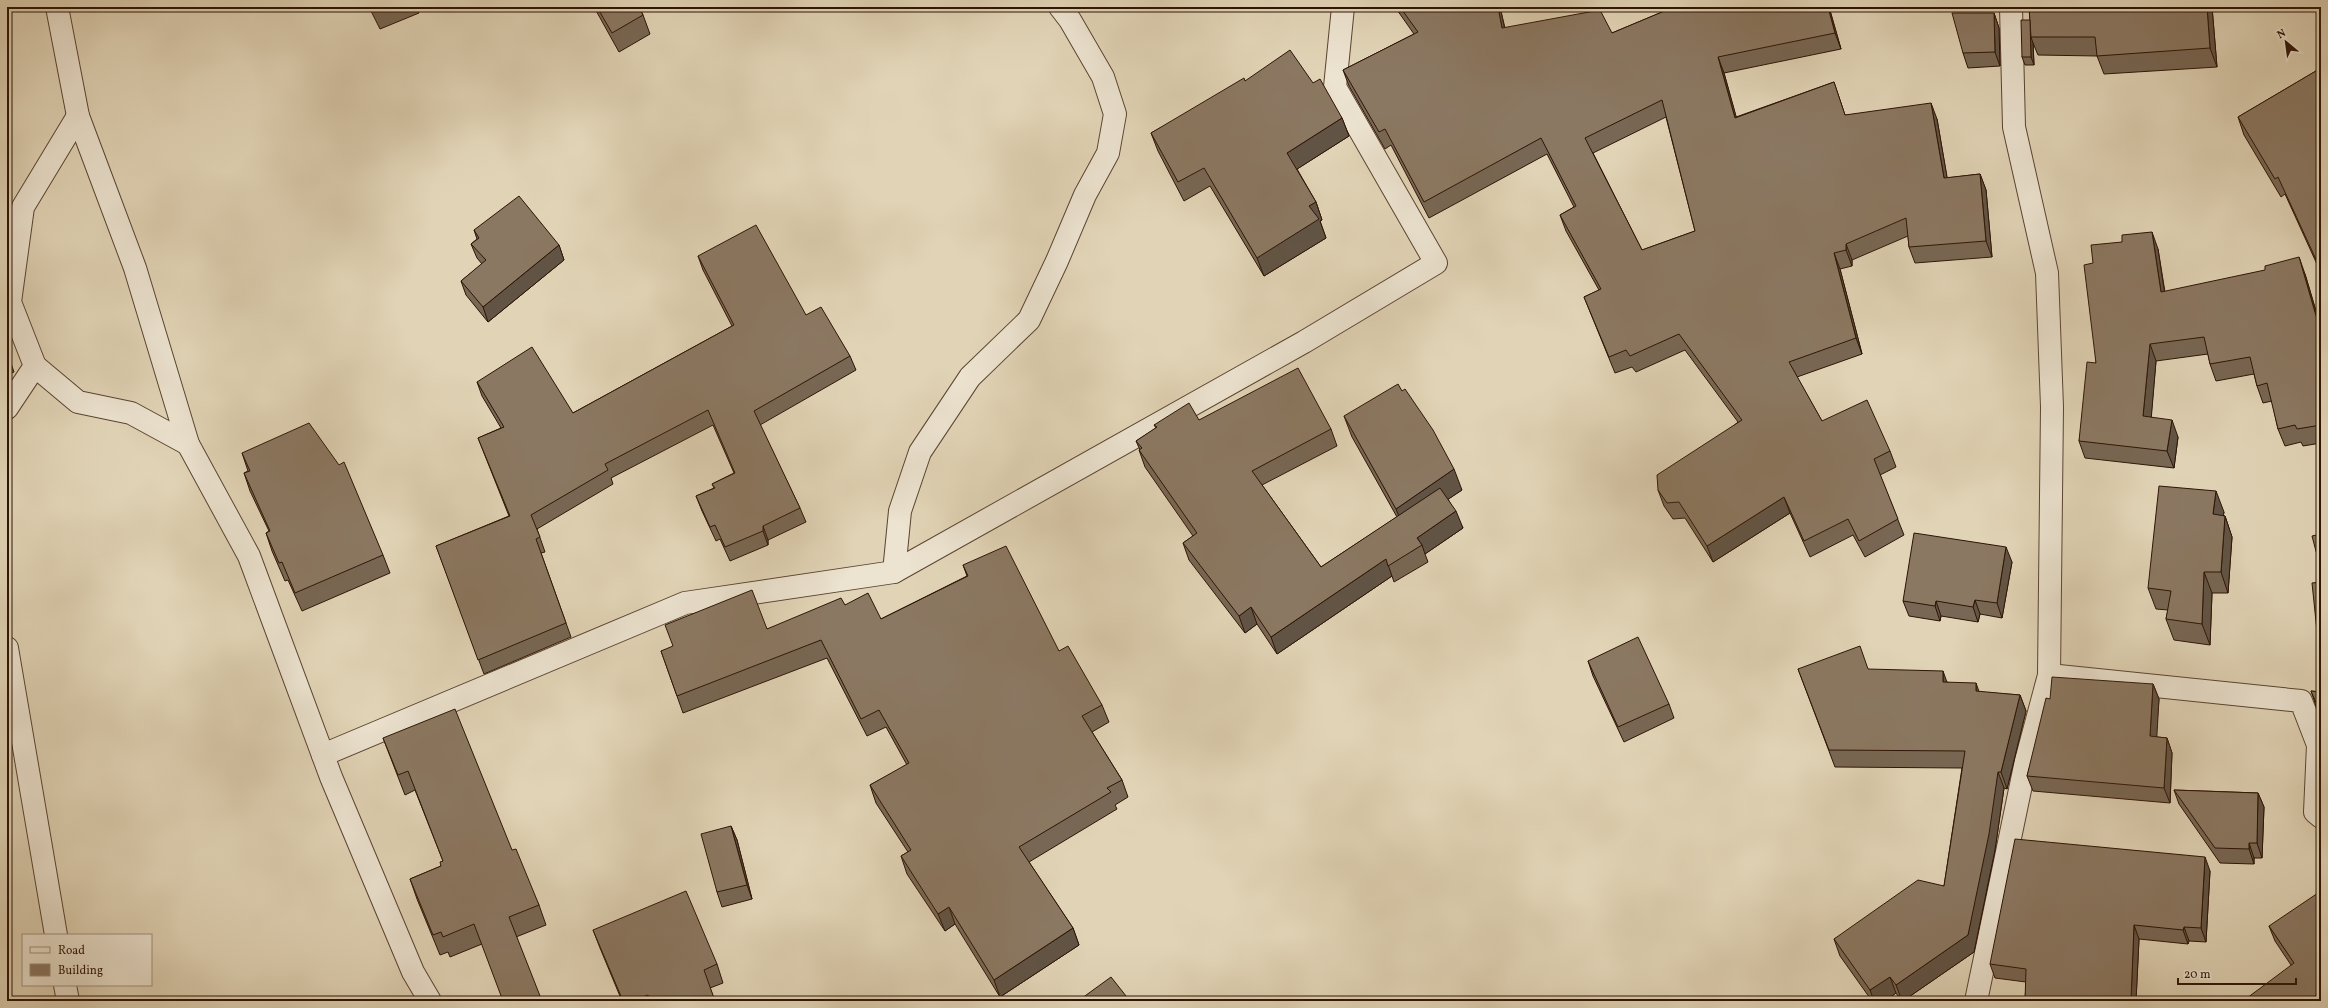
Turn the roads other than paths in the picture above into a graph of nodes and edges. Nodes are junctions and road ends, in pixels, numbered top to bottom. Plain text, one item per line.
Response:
1 (57, 7) edge
2 (1060, 7) edge
3 (1343, 7) edge
4 (2011, 7) edge
5 (78, 116) junction
6 (35, 366) junction
7 (7, 408) edge
8 (188, 444) junction
9 (894, 572) junction
10 (7, 648) edge
11 (2049, 675) junction
12 (323, 755) junction
13 (2321, 817) edge
14 (56, 934) edge
15 (65, 986) edge
16 (68, 1001) edge
17 (430, 1001) edge
18 (1976, 1001) edge

1 - 5 street
2 - 9 street
3 - 9 street
4 - 11 street
5 - 6 street
5 - 8 street
6 - 7 street
6 - 8 street
8 - 12 street
9 - 12 street
10 - 14 street
11 - 13 street
11 - 18 street
12 - 17 street
15 - 16 street

